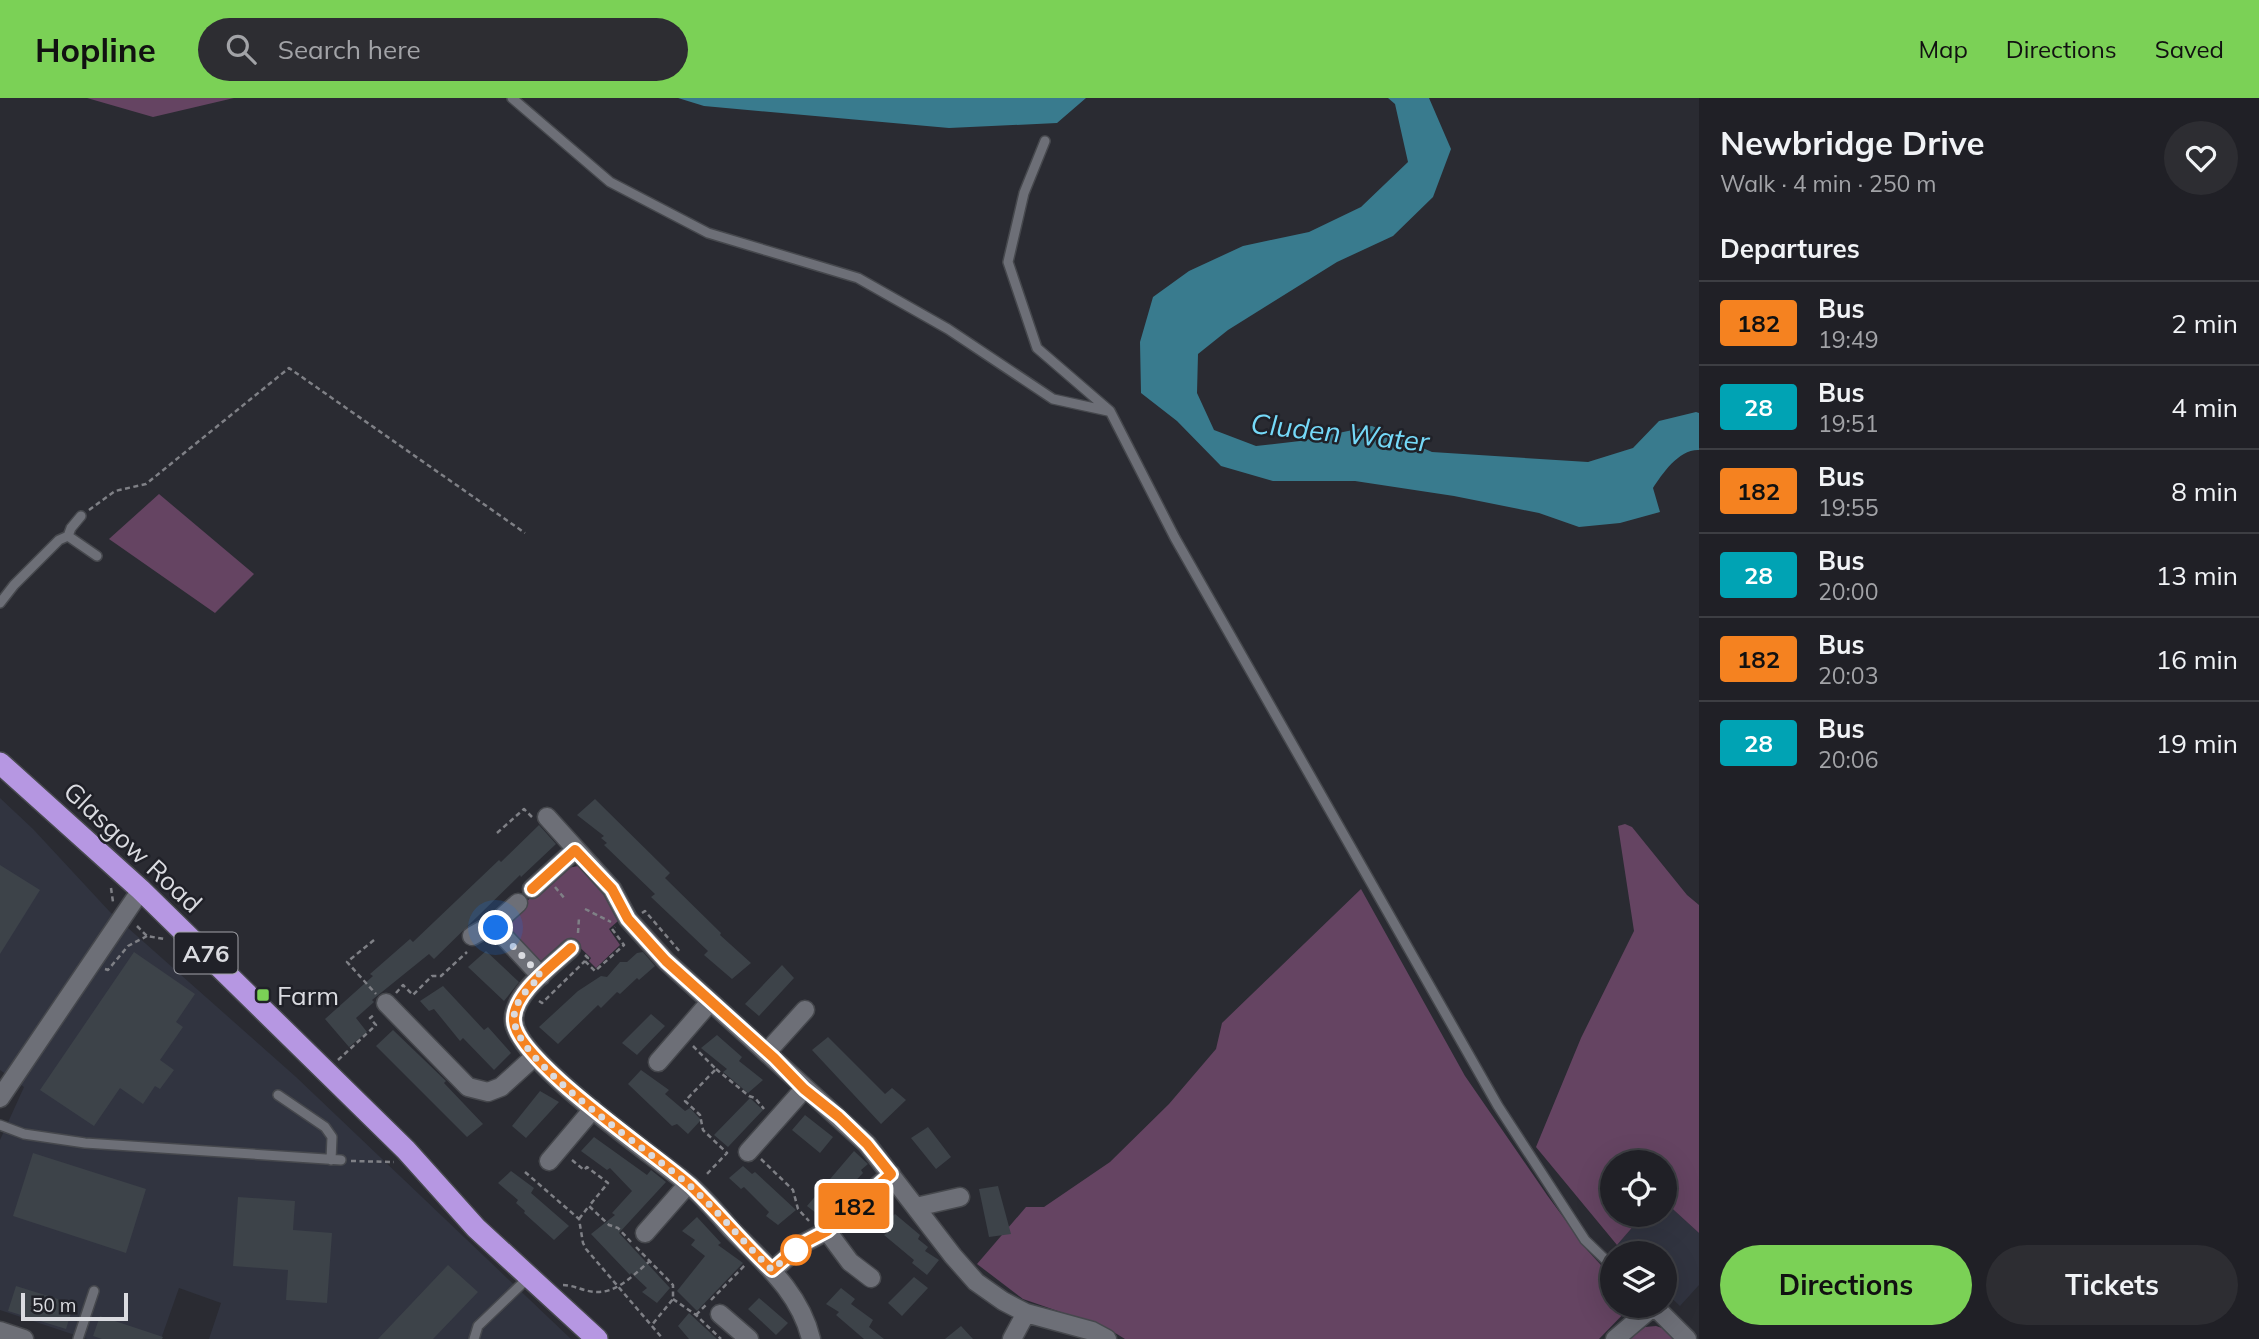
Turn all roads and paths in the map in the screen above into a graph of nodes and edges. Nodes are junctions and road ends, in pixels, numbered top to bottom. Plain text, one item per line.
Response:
1 (512, 98) edge
2 (1045, 141) dead end
3 (1110, 411) junction
4 (81, 516) joint
5 (524, 533) dead end
6 (68, 536) junction
7 (97, 556) dead end
8 (0, 603) edge
9 (0, 763) edge
10 (547, 817) joint
11 (496, 833) dead end
12 (575, 850) junction
13 (532, 889) dead end
14 (141, 890) junction
15 (517, 903) dead end
16 (585, 909) dead end
17 (496, 928) junction
18 (147, 936) dead end
19 (472, 936) dead end
20 (374, 940) dead end
21 (576, 949) joint
22 (585, 961) junction
23 (90, 965) junction
24 (534, 983) junction
25 (380, 998) joint
26 (710, 1002) junction
27 (805, 1010) dead end
28 (682, 1034) junction
29 (767, 1052) junction
30 (534, 1057) junction
31 (658, 1062) dead end
32 (716, 1069) junction
33 (804, 1089) junction
34 (278, 1095) dead end
35 (0, 1098) edge
36 (593, 1109) junction
37 (775, 1121) junction
38 (0, 1125) edge
39 (406, 1150) junction
40 (727, 1153) junction
41 (746, 1155) junction
42 (554, 1156) joint
43 (336, 1160) junction
44 (526, 1172) dead end
45 (891, 1174) junction
46 (690, 1186) junction
47 (960, 1197) dead end
48 (589, 1206) junction
49 (916, 1208) junction
50 (579, 1219) junction
51 (824, 1232) junction
52 (645, 1233) dead end
53 (1600, 1254) edge
54 (756, 1255) junction
55 (650, 1261) junction
56 (772, 1270) junction
57 (528, 1277) junction
58 (871, 1278) dead end
59 (559, 1286) dead end
60 (619, 1287) junction
61 (94, 1291) dead end
62 (673, 1298) junction
63 (1026, 1313) junction
64 (720, 1314) dead end
65 (696, 1315) junction
66 (1639, 1318) edge
67 (1665, 1318) edge
68 (651, 1325) junction
69 (0, 1331) edge
70 (24, 1339) edge
71 (78, 1339) edge
72 (474, 1339) edge
73 (597, 1339) edge
74 (663, 1339) edge
75 (721, 1339) edge
76 (749, 1339) edge
77 (811, 1339) edge
78 (1012, 1339) edge
79 (1107, 1339) edge
80 (1615, 1339) edge
81 (1687, 1339) edge

1 - 3 lane
2 - 3 lane
3 - 53 lane
4 - 5 path
4 - 6 lane
6 - 7 lane
6 - 8 lane
9 - 14 highway, Glasgow Road / A76
10 - 11 path
10 - 12 street
12 - 13 street
12 - 26 street
14 - 23 street
14 - 39 highway, Glasgow Road / A76
15 - 17 street
16 - 22 path
17 - 19 street
17 - 24 street
18 - 23 path
20 - 25 path
21 - 22 path
21 - 24 street
22 - 24 path
23 - 35 street
24 - 30 street
25 - 30 street
26 - 28 street
26 - 29 street
27 - 29 street
28 - 31 street
28 - 32 path
29 - 33 street
30 - 36 street
32 - 37 path
32 - 40 path
33 - 37 street
33 - 45 street
34 - 43 lane
36 - 42 street
36 - 46 street
37 - 41 street
38 - 43 lane
39 - 43 path
39 - 57 highway, A76
40 - 41 path
40 - 46 path
41 - 51 path
42 - 48 path
44 - 50 path
45 - 49 street
45 - 51 street
46 - 52 street
46 - 54 street
47 - 49 street
48 - 50 path
48 - 55 path
49 - 63 street
50 - 60 path
51 - 56 street
51 - 58 street
54 - 56 street
54 - 65 path
55 - 60 path
55 - 62 path
56 - 77 street
57 - 72 lane
57 - 73 highway, A76
59 - 60 path
60 - 68 path
61 - 71 lane
62 - 65 path
62 - 68 path
63 - 78 street
63 - 79 street
64 - 76 street
65 - 75 path
66 - 80 street
67 - 81 street
68 - 74 path
69 - 70 street

